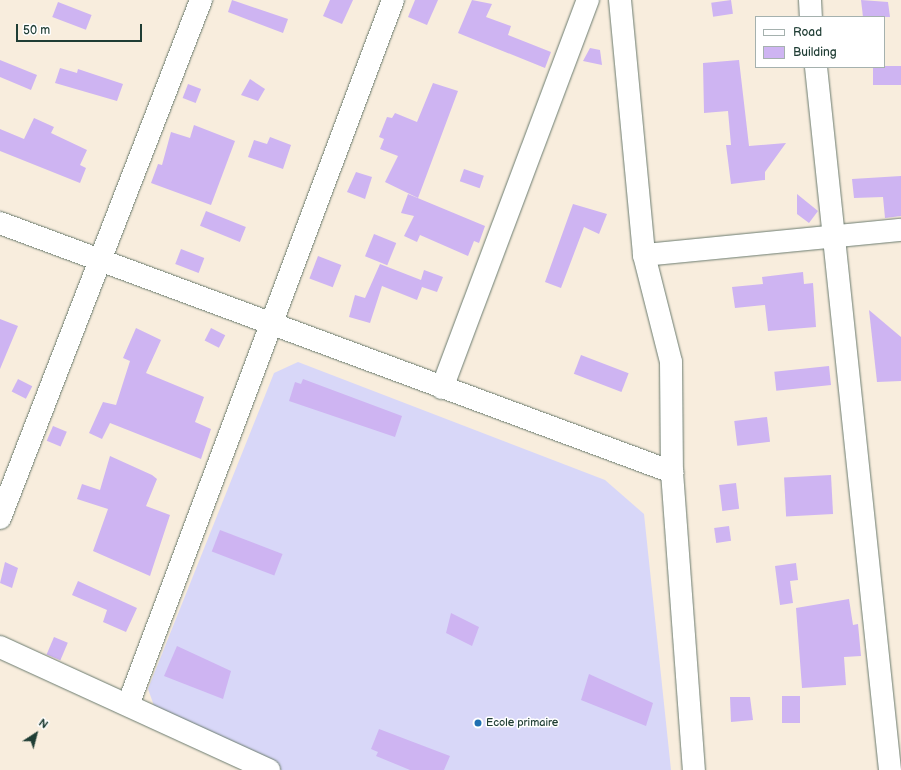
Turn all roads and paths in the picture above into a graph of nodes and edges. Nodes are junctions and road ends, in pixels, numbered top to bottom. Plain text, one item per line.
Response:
1 (201, 0) edge
2 (393, 0) edge
3 (588, 0) edge
4 (620, 0) edge
5 (810, 0) edge
6 (811, 16) edge
7 (816, 68) edge
8 (0, 223) edge
9 (901, 230) edge
10 (833, 236) junction
11 (644, 255) junction
12 (100, 261) junction
13 (273, 325) junction
14 (442, 388) junction
15 (672, 472) junction
16 (0, 518) edge
17 (0, 647) edge
18 (128, 705) junction
19 (893, 715) edge
20 (269, 770) edge
21 (694, 770) edge
22 (890, 770) edge

1 - 12 street
2 - 13 street
3 - 14 street
4 - 11 street
5 - 6 street
7 - 10 street
8 - 12 street
9 - 10 street
10 - 11 street
10 - 19 street
11 - 15 street
12 - 13 street
12 - 16 street
13 - 14 street
13 - 18 street
14 - 15 street
15 - 21 street
17 - 18 street
18 - 20 street
19 - 22 street

